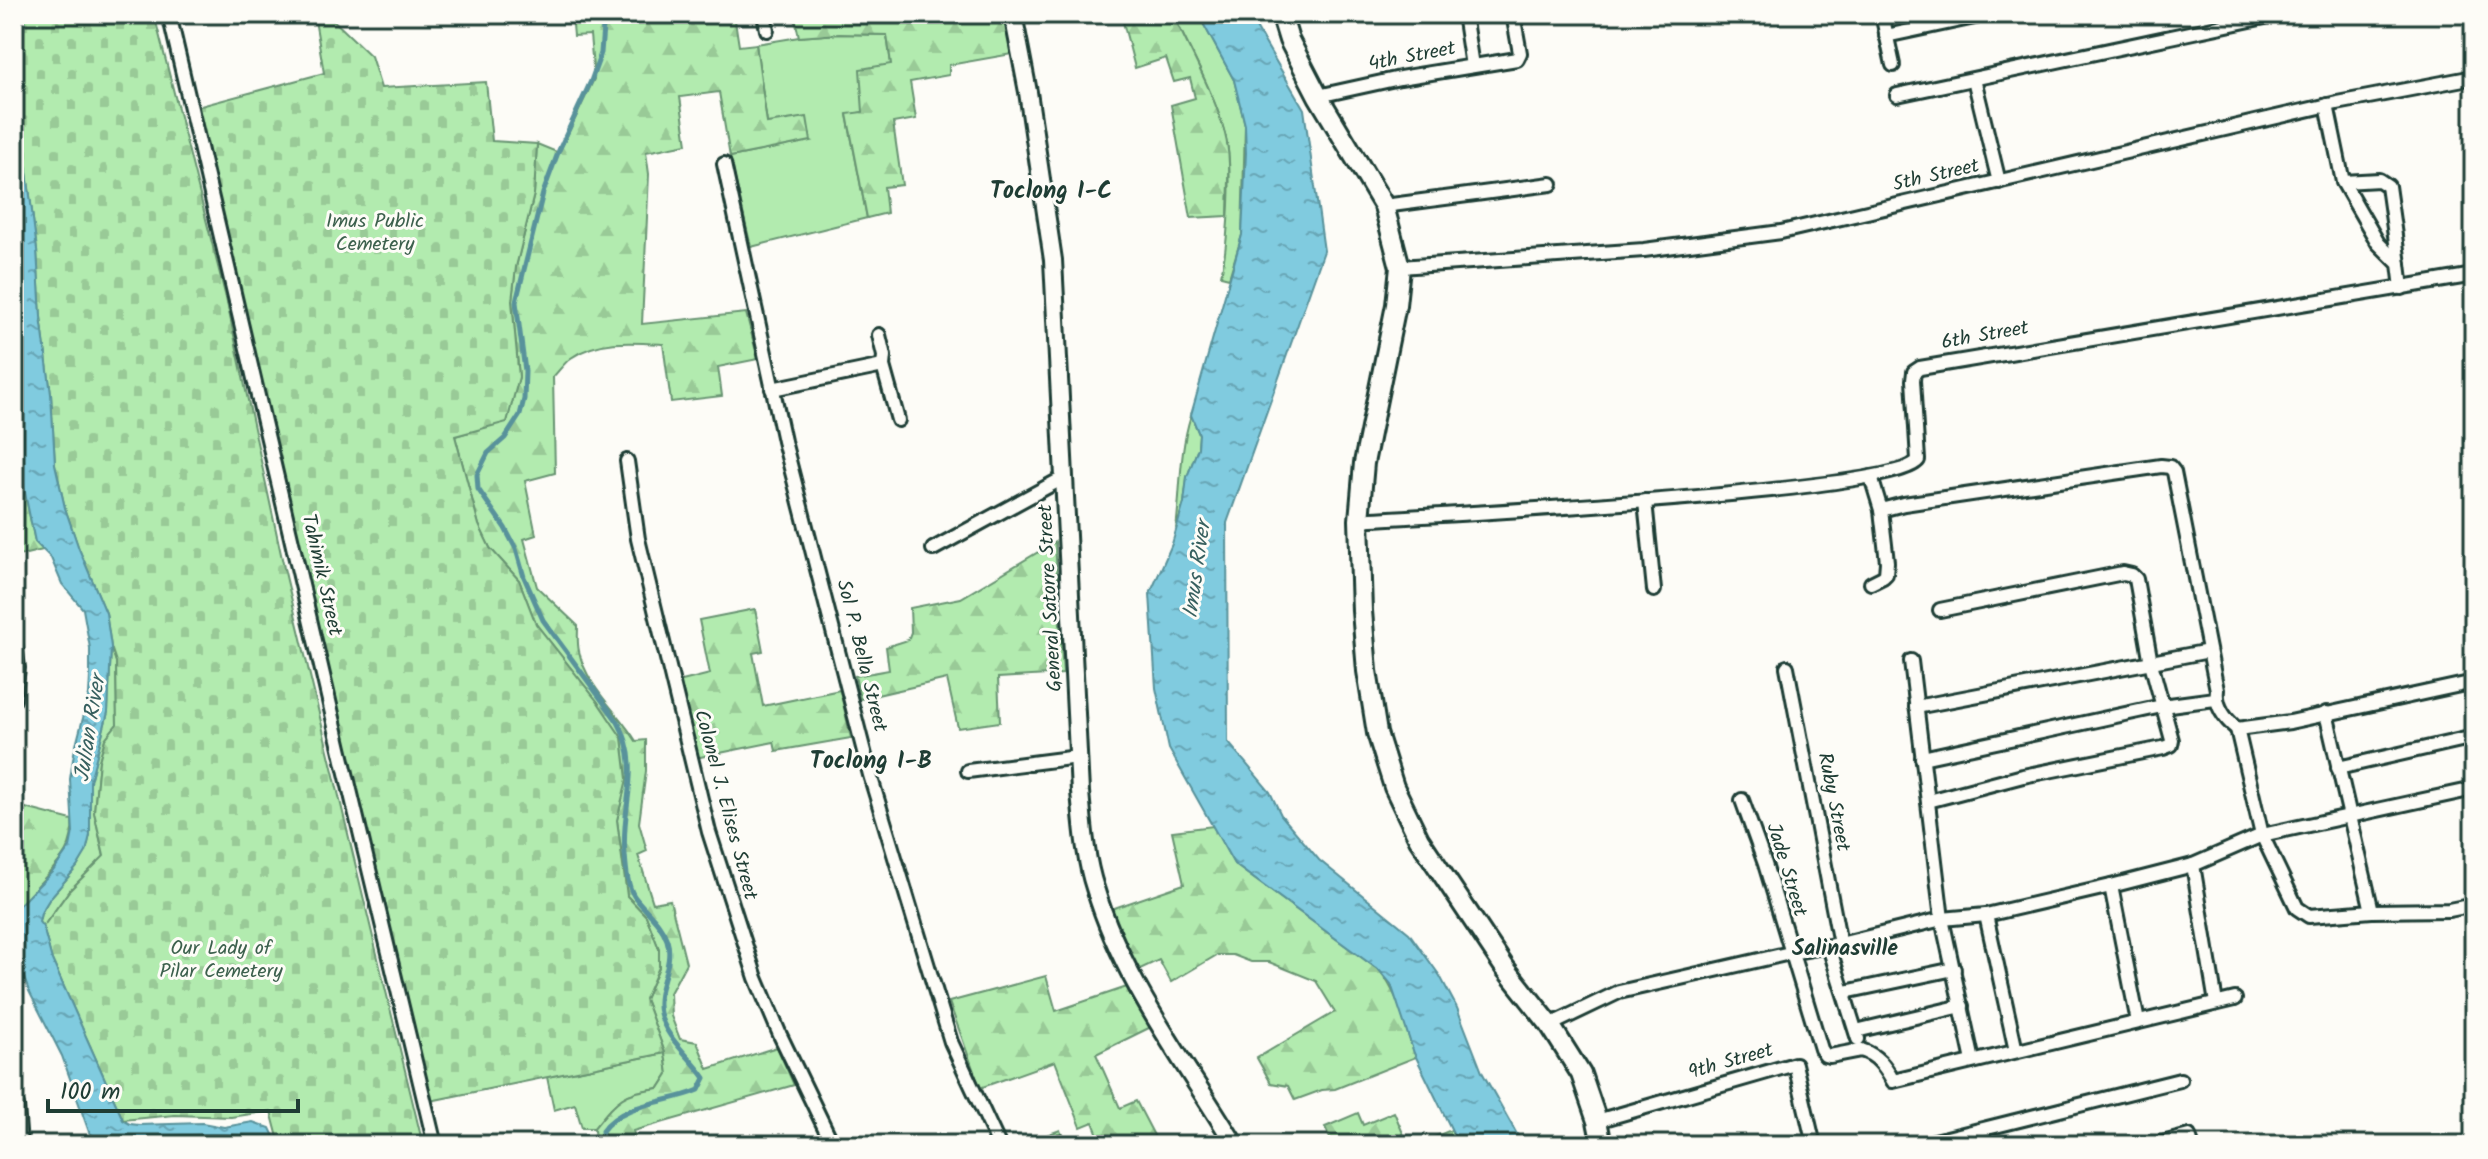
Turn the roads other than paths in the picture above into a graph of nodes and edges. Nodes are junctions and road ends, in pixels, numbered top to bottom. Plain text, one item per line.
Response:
1 (169, 14) edge
2 (764, 14) edge
3 (1013, 14) edge
4 (1281, 14) edge
5 (1464, 14) edge
6 (1513, 14) edge
7 (1882, 14) edge
8 (1989, 14) edge
9 (2279, 14) edge
10 (767, 30) dead end
11 (1886, 36) junction
12 (1893, 65) dead end
13 (1472, 66) junction
14 (2474, 77) edge
15 (1974, 79) junction
16 (1897, 95) dead end
17 (1318, 96) junction
18 (2327, 105) junction
19 (724, 164) dead end
20 (1999, 182) junction
21 (2343, 182) junction
22 (1551, 184) dead end
23 (1384, 206) junction
24 (2399, 264) junction
25 (1400, 267) junction
26 (2474, 275) edge
27 (2402, 288) junction
28 (879, 335) dead end
29 (883, 366) junction
30 (772, 389) junction
31 (898, 420) dead end
32 (627, 461) dead end
33 (1065, 477) junction
34 (1871, 477) junction
35 (1645, 501) junction
36 (1881, 510) junction
37 (1359, 520) junction
38 (933, 549) dead end
39 (1871, 583) dead end
40 (1654, 590) dead end
41 (1940, 610) dead end
42 (14, 635) edge
43 (2209, 651) junction
44 (1911, 661) dead end
45 (2151, 663) junction
46 (1787, 667) dead end
47 (16, 669) edge
48 (2474, 682) edge
49 (2215, 699) junction
50 (14, 700) edge
51 (2162, 706) junction
52 (1916, 707) junction
53 (2326, 713) junction
54 (2237, 729) junction
55 (2474, 737) edge
56 (1078, 757) junction
57 (1922, 758) junction
58 (2338, 768) junction
59 (968, 771) dead end
60 (2474, 789) edge
61 (1742, 800) dead end
62 (1928, 801) junction
63 (2348, 815) junction
64 (2262, 835) junction
65 (2193, 865) junction
66 (2111, 886) junction
67 (2474, 905) edge
68 (2372, 911) junction
69 (1986, 915) junction
70 (1942, 919) junction
71 (1835, 946) junction
72 (1790, 953) junction
73 (1954, 969) junction
74 (1845, 992) junction
75 (2235, 999) dead end
76 (2216, 1003) junction
77 (1962, 1006) junction
78 (2138, 1022) junction
79 (1550, 1025) junction
80 (1856, 1031) junction
81 (1861, 1050) junction
82 (2016, 1051) junction
83 (1973, 1061) junction
84 (2180, 1080) dead end
85 (14, 1101) edge
86 (1597, 1121) junction
87 (20, 1145) edge
88 (435, 1145) edge
89 (833, 1145) edge
90 (999, 1145) edge
91 (1235, 1145) edge
92 (1602, 1145) edge
93 (1814, 1145) edge
94 (1919, 1145) edge
95 (2155, 1145) edge
96 (2192, 1145) edge

1 - 88 street, Tahimik Street
2 - 10 street
3 - 33 street, General Satorre Street
4 - 17 main road
5 - 13 street
6 - 13 street, 4th Street
7 - 11 street
8 - 11 street
9 - 15 street
11 - 12 street
13 - 17 street, 4th Street
14 - 18 street, 5th Street
15 - 16 street
15 - 20 street
17 - 23 main road
18 - 20 street, 5th Street
18 - 21 street
19 - 30 street, Sol P. Bella Street
20 - 25 street, 5th Street
21 - 24 street
21 - 24 street
22 - 23 street
23 - 25 main road
24 - 27 street
25 - 37 main road
26 - 27 street, 6th Street
27 - 34 street, 6th Street
28 - 29 street
29 - 30 street
29 - 31 street
30 - 90 street, Sol P. Bella Street
32 - 89 street, Colonel J. Elises Street
33 - 38 street
33 - 56 street, General Satorre Street
34 - 35 street, 6th Street
34 - 36 street
35 - 37 street, 6th Street
35 - 40 street
36 - 39 street
36 - 43 street
37 - 79 main road
41 - 45 street
42 - 47 street
43 - 45 street
43 - 49 street
44 - 52 street
45 - 51 street
45 - 52 street
46 - 71 street, Ruby Street
47 - 50 street
48 - 53 street
49 - 51 street
49 - 54 street
51 - 57 street
51 - 62 street
52 - 57 street
53 - 54 street
53 - 58 street
54 - 64 street
55 - 58 street
56 - 59 street
56 - 91 street, General Satorre Street
57 - 62 street
58 - 63 street
60 - 63 street
61 - 72 street, Jade Street
62 - 70 street
63 - 64 street
63 - 68 street
64 - 65 street
64 - 68 street
65 - 66 street
65 - 76 street
66 - 69 street
66 - 78 street
67 - 68 street
69 - 70 street
69 - 82 street
70 - 71 street
70 - 73 street
71 - 72 street
71 - 74 street, Ruby Street
72 - 79 street
72 - 81 street, Jade Street
73 - 74 street
73 - 77 street
74 - 80 street, Ruby Street
75 - 76 street
76 - 78 street
77 - 80 street
77 - 83 street
78 - 82 street
79 - 86 main road
80 - 81 street, Ruby Street
81 - 83 street
82 - 83 street
84 - 94 street
85 - 87 street
86 - 92 main road
86 - 93 street, 9th Street
95 - 96 street

